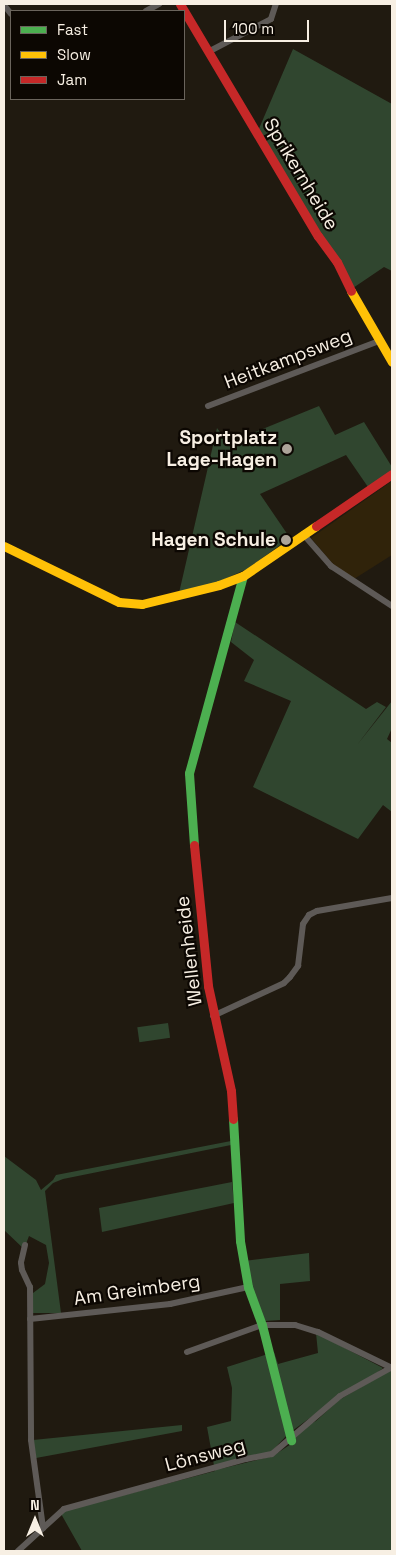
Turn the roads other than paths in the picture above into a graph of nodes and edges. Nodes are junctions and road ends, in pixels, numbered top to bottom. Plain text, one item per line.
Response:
1 (159, 4) edge
2 (276, 4) edge
3 (148, 10) edge
4 (185, 13) edge
5 (208, 52) junction
6 (379, 340) junction
7 (392, 362) edge
8 (208, 406) dead end
9 (392, 474) edge
10 (303, 534) junction
11 (4, 546) edge
12 (243, 576) junction
13 (392, 606) edge
14 (392, 898) edge
15 (213, 1016) junction
16 (25, 1245) dead end
17 (248, 1287) junction
18 (30, 1319) junction
19 (262, 1325) junction
20 (187, 1352) dead end
21 (391, 1367) edge
22 (291, 1440) junction
23 (43, 1528) junction
24 (18, 1551) edge

1 - 3 street
2 - 5 street
4 - 5 street, Sprikernheide
5 - 6 street, Sprikernheide
6 - 7 street, Sprikernheide
6 - 8 street, Heitkampsweg
9 - 10 street
10 - 12 street
10 - 13 street
11 - 12 street
12 - 15 street, Wellenheide
14 - 15 street
15 - 17 street, Wellenheide
16 - 18 street
17 - 18 street, Am Greimberg
17 - 19 street, Wellenheide
18 - 23 street
19 - 20 street
19 - 21 street, Lönsweg
19 - 22 street, Wellenheide
21 - 22 street, Lönsweg
22 - 23 street, Lönsweg
23 - 24 street, Lönsweg

